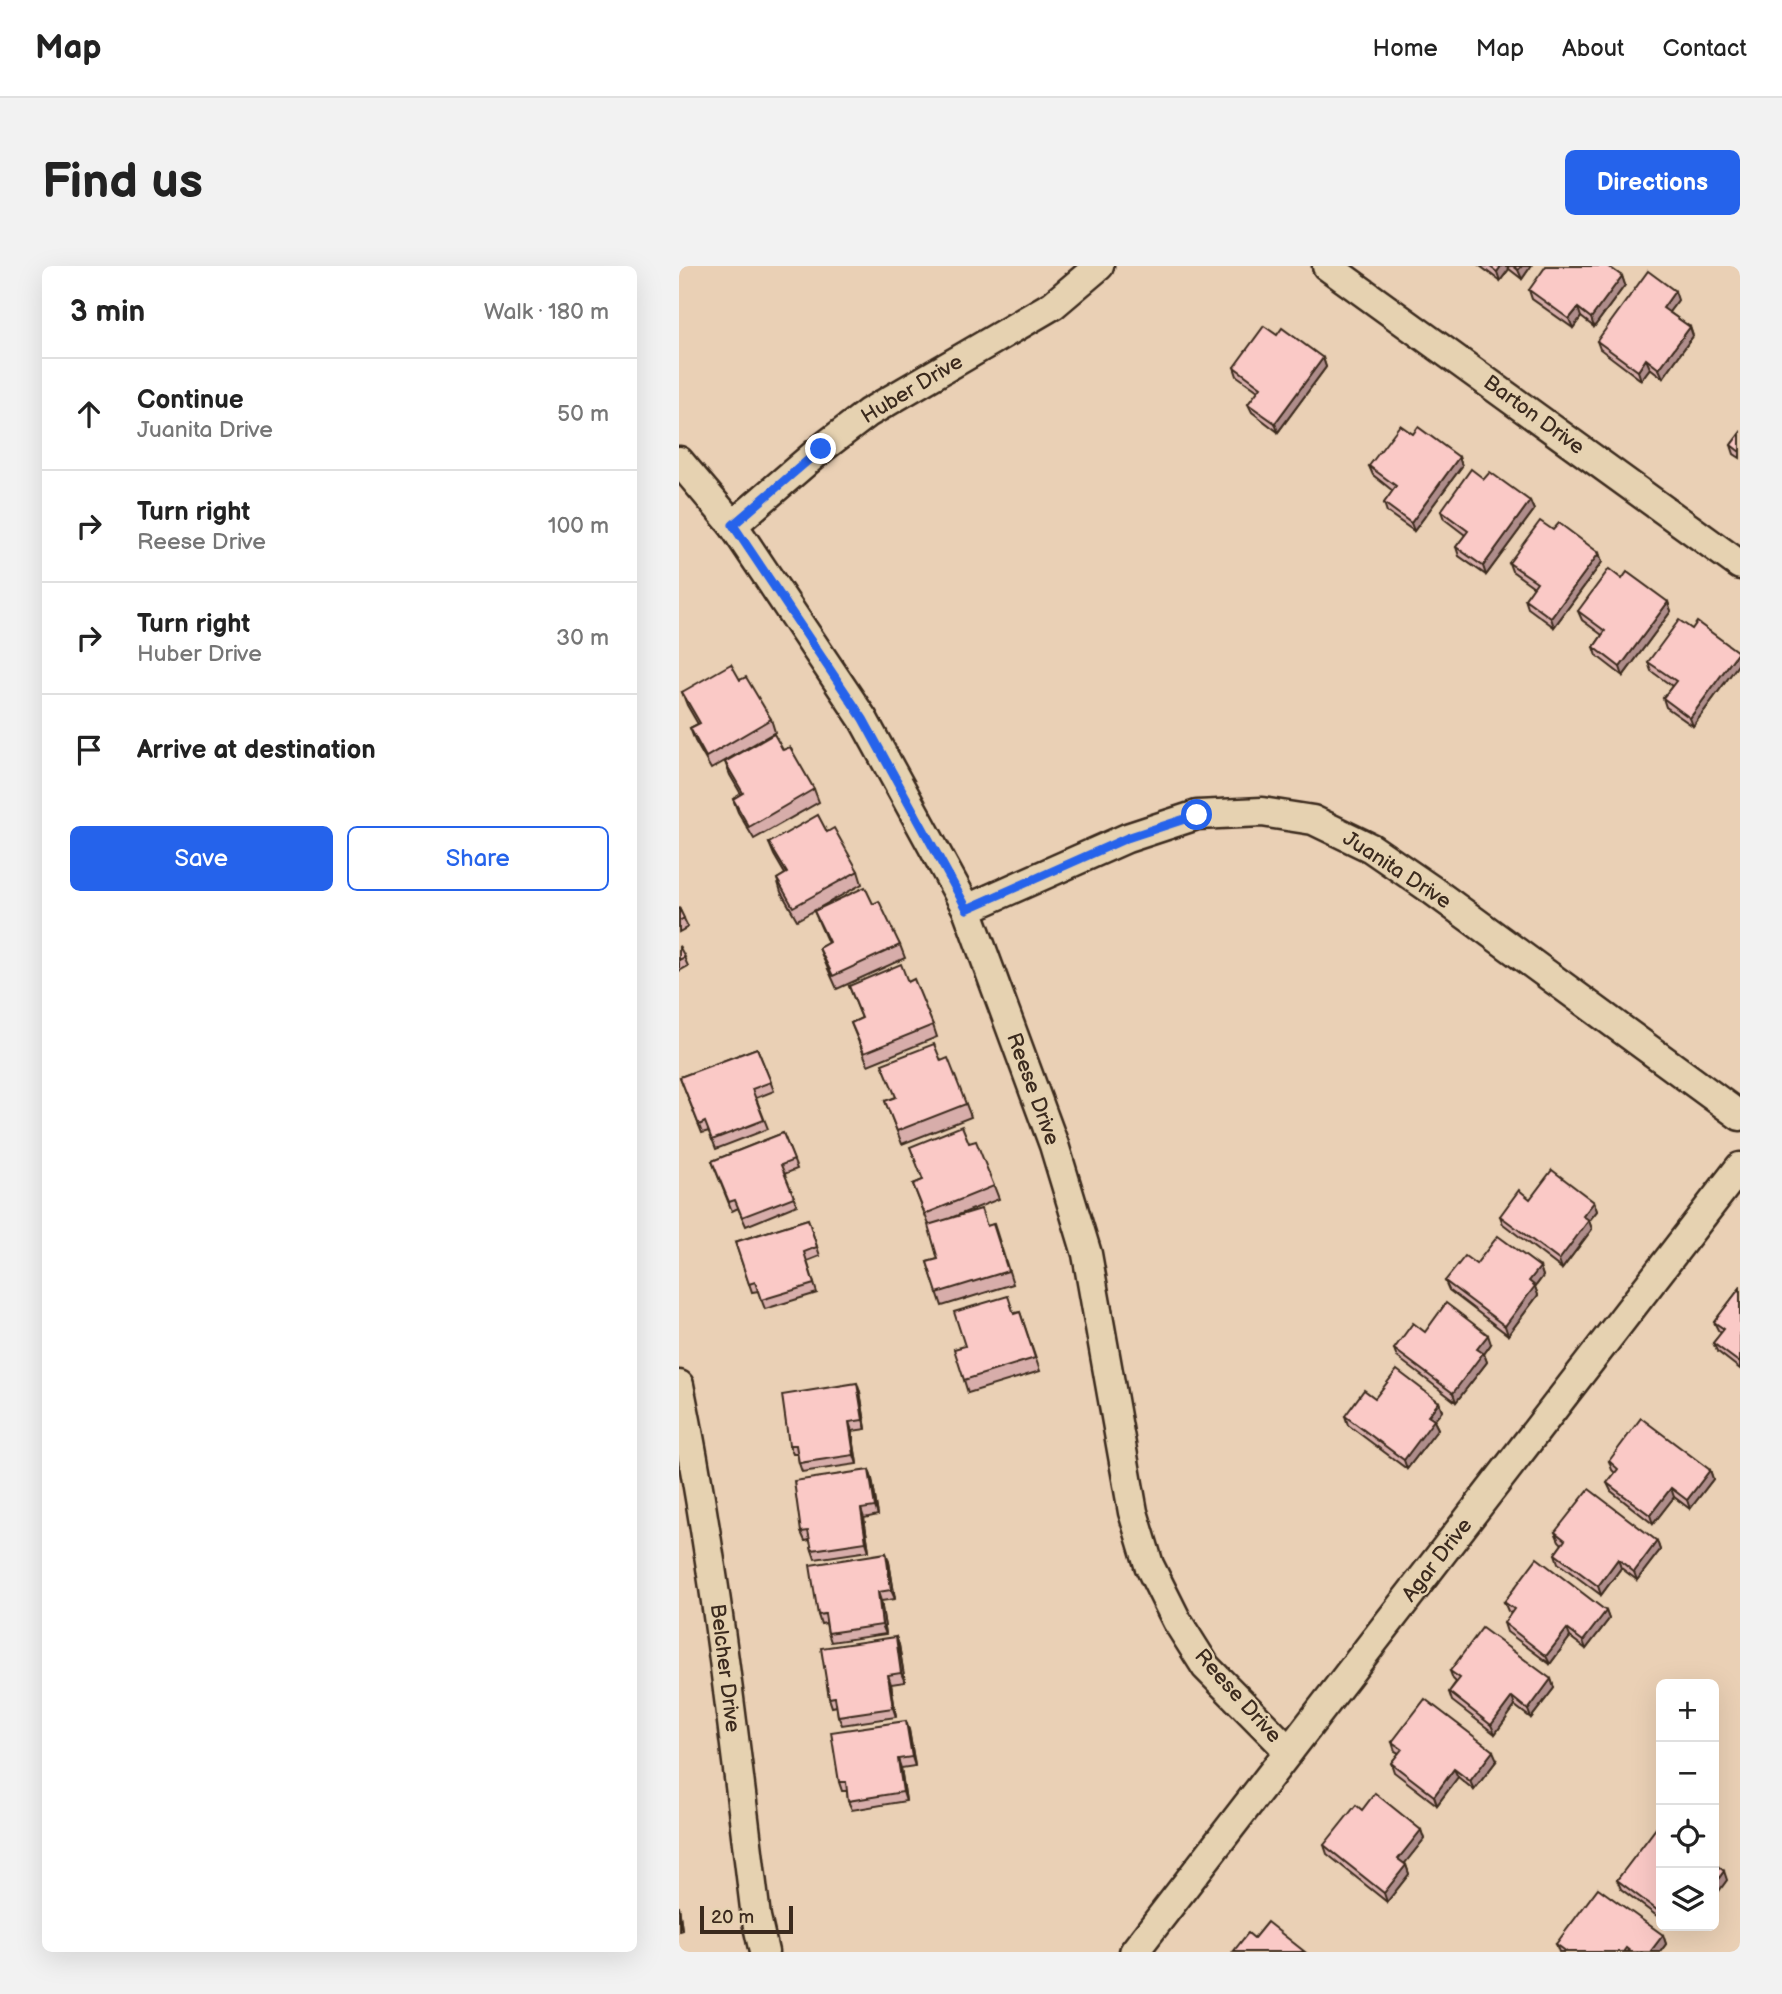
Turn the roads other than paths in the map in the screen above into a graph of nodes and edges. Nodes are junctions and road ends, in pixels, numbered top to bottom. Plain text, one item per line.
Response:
1 (1099, 266) edge
2 (1327, 266) edge
3 (679, 461) edge
4 (733, 525) junction
5 (1740, 565) edge
6 (967, 909) junction
7 (1740, 1116) edge
8 (1740, 1167) edge
9 (679, 1385) edge
10 (1289, 1751) junction
11 (764, 1952) edge
12 (1134, 1952) edge

1 - 4 street, Huber Drive
2 - 5 street, Barton Drive
3 - 4 street, Reese Drive
4 - 6 street, Reese Drive
6 - 7 street, Juanita Drive
6 - 10 street, Reese Drive
8 - 10 street, Agar Drive
9 - 11 street, Belcher Drive
10 - 12 street, Agar Drive

